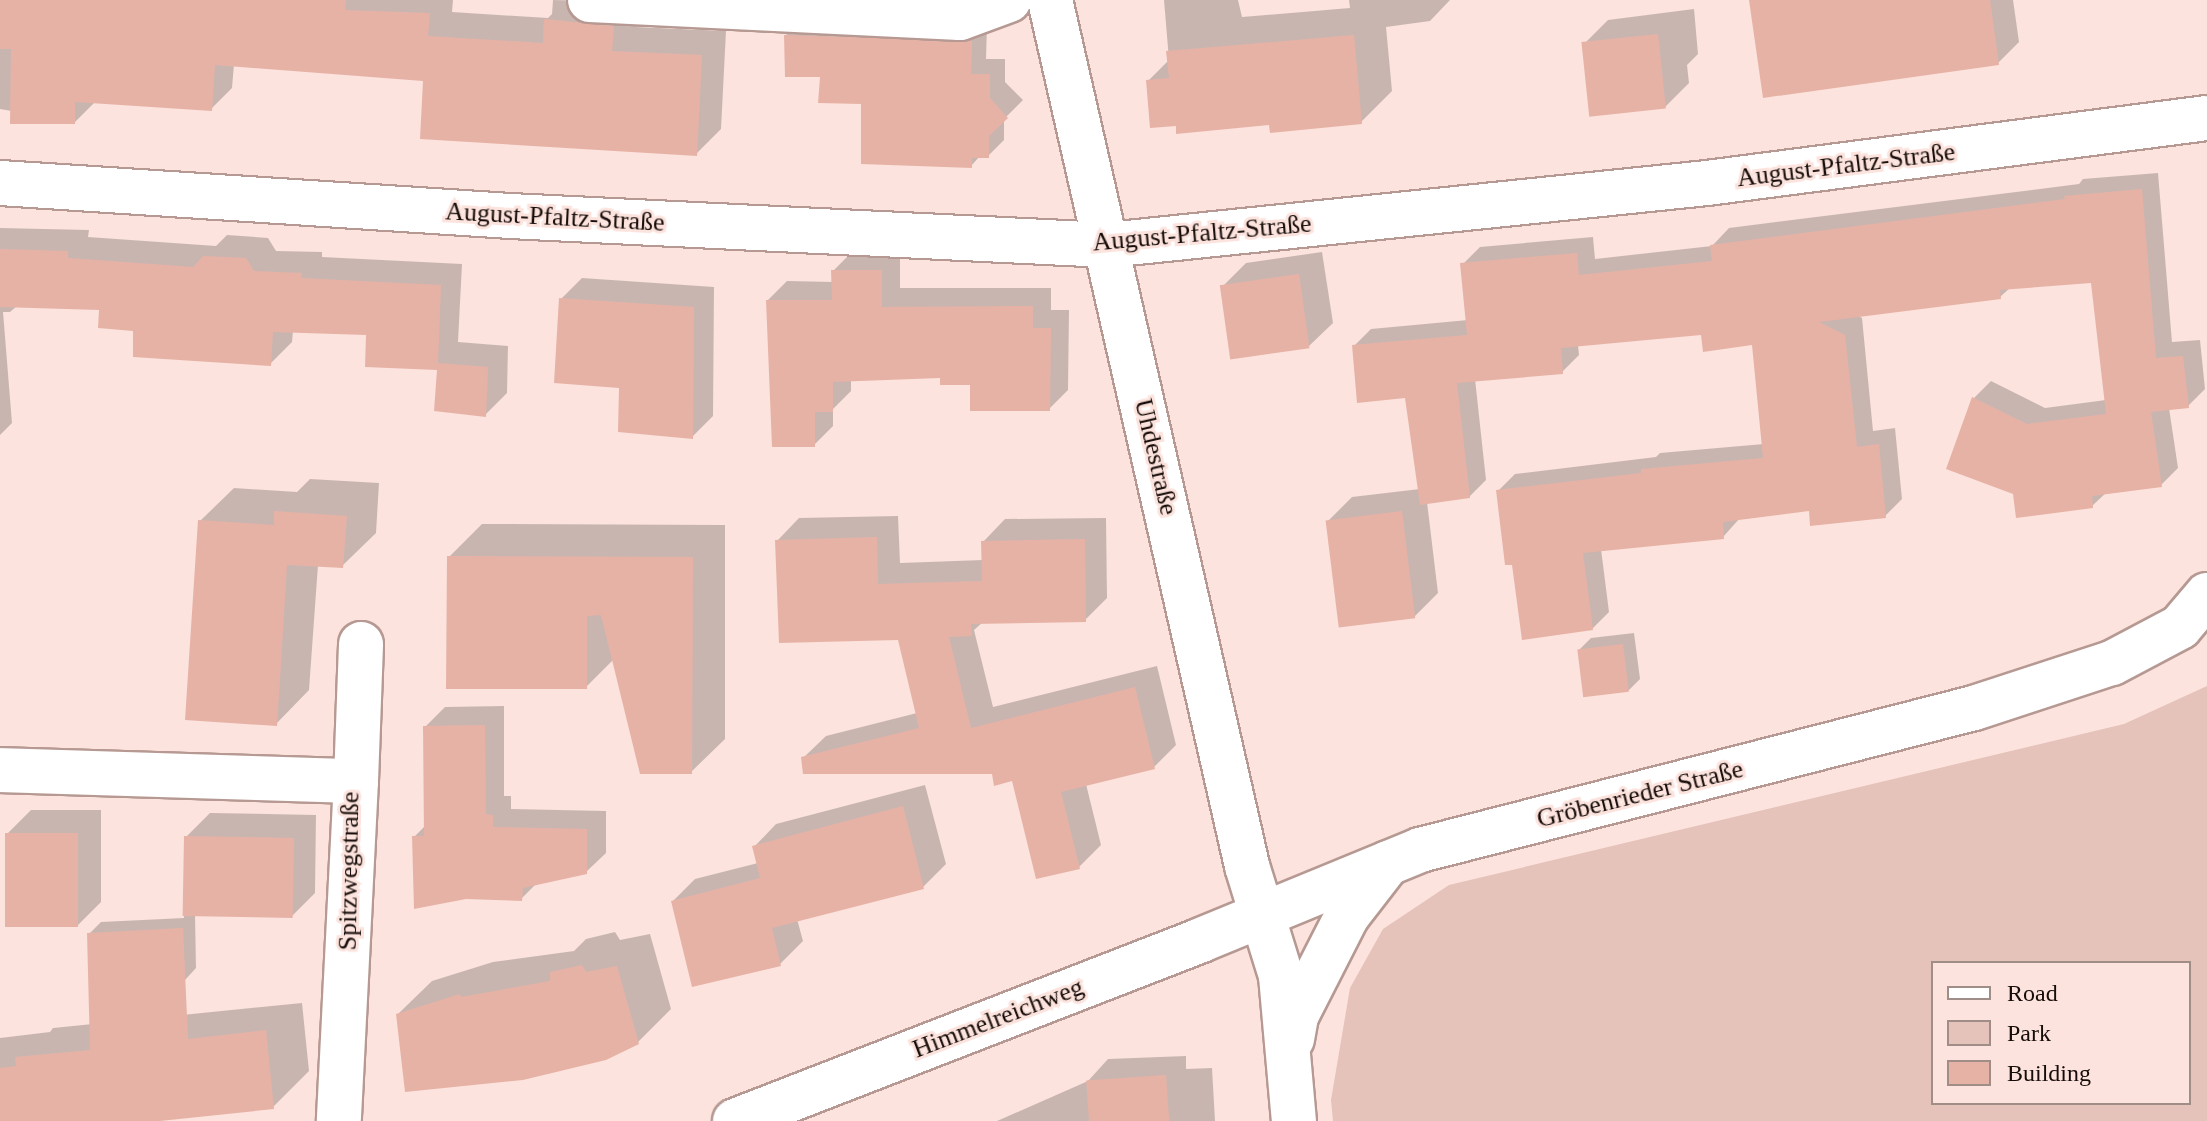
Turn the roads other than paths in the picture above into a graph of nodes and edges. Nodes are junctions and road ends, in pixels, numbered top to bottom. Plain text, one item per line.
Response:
1 (590, 0) edge
2 (1009, 0) edge
3 (1050, 0) edge
4 (2207, 118) edge
5 (0, 183) edge
6 (1108, 245) junction
7 (2207, 595) edge
8 (361, 644) dead end
9 (0, 770) edge
10 (356, 781) junction
11 (1390, 860) junction
12 (1261, 914) junction
13 (1289, 1053) junction
14 (339, 1121) edge
15 (735, 1121) edge
16 (1294, 1121) edge

1 - 2 street
3 - 6 street, Uhdestraße
4 - 6 street, August-Pfaltz-Straße
5 - 6 street, August-Pfaltz-Straße
6 - 12 street, Uhdestraße
7 - 11 street, Gröbenrieder Straße
8 - 10 street
9 - 10 street, Spitzwegstraße
10 - 14 street, Spitzwegstraße
11 - 12 street, Gröbenrieder Straße
11 - 13 street
12 - 13 street
12 - 15 street, Himmelreichweg
13 - 16 street

